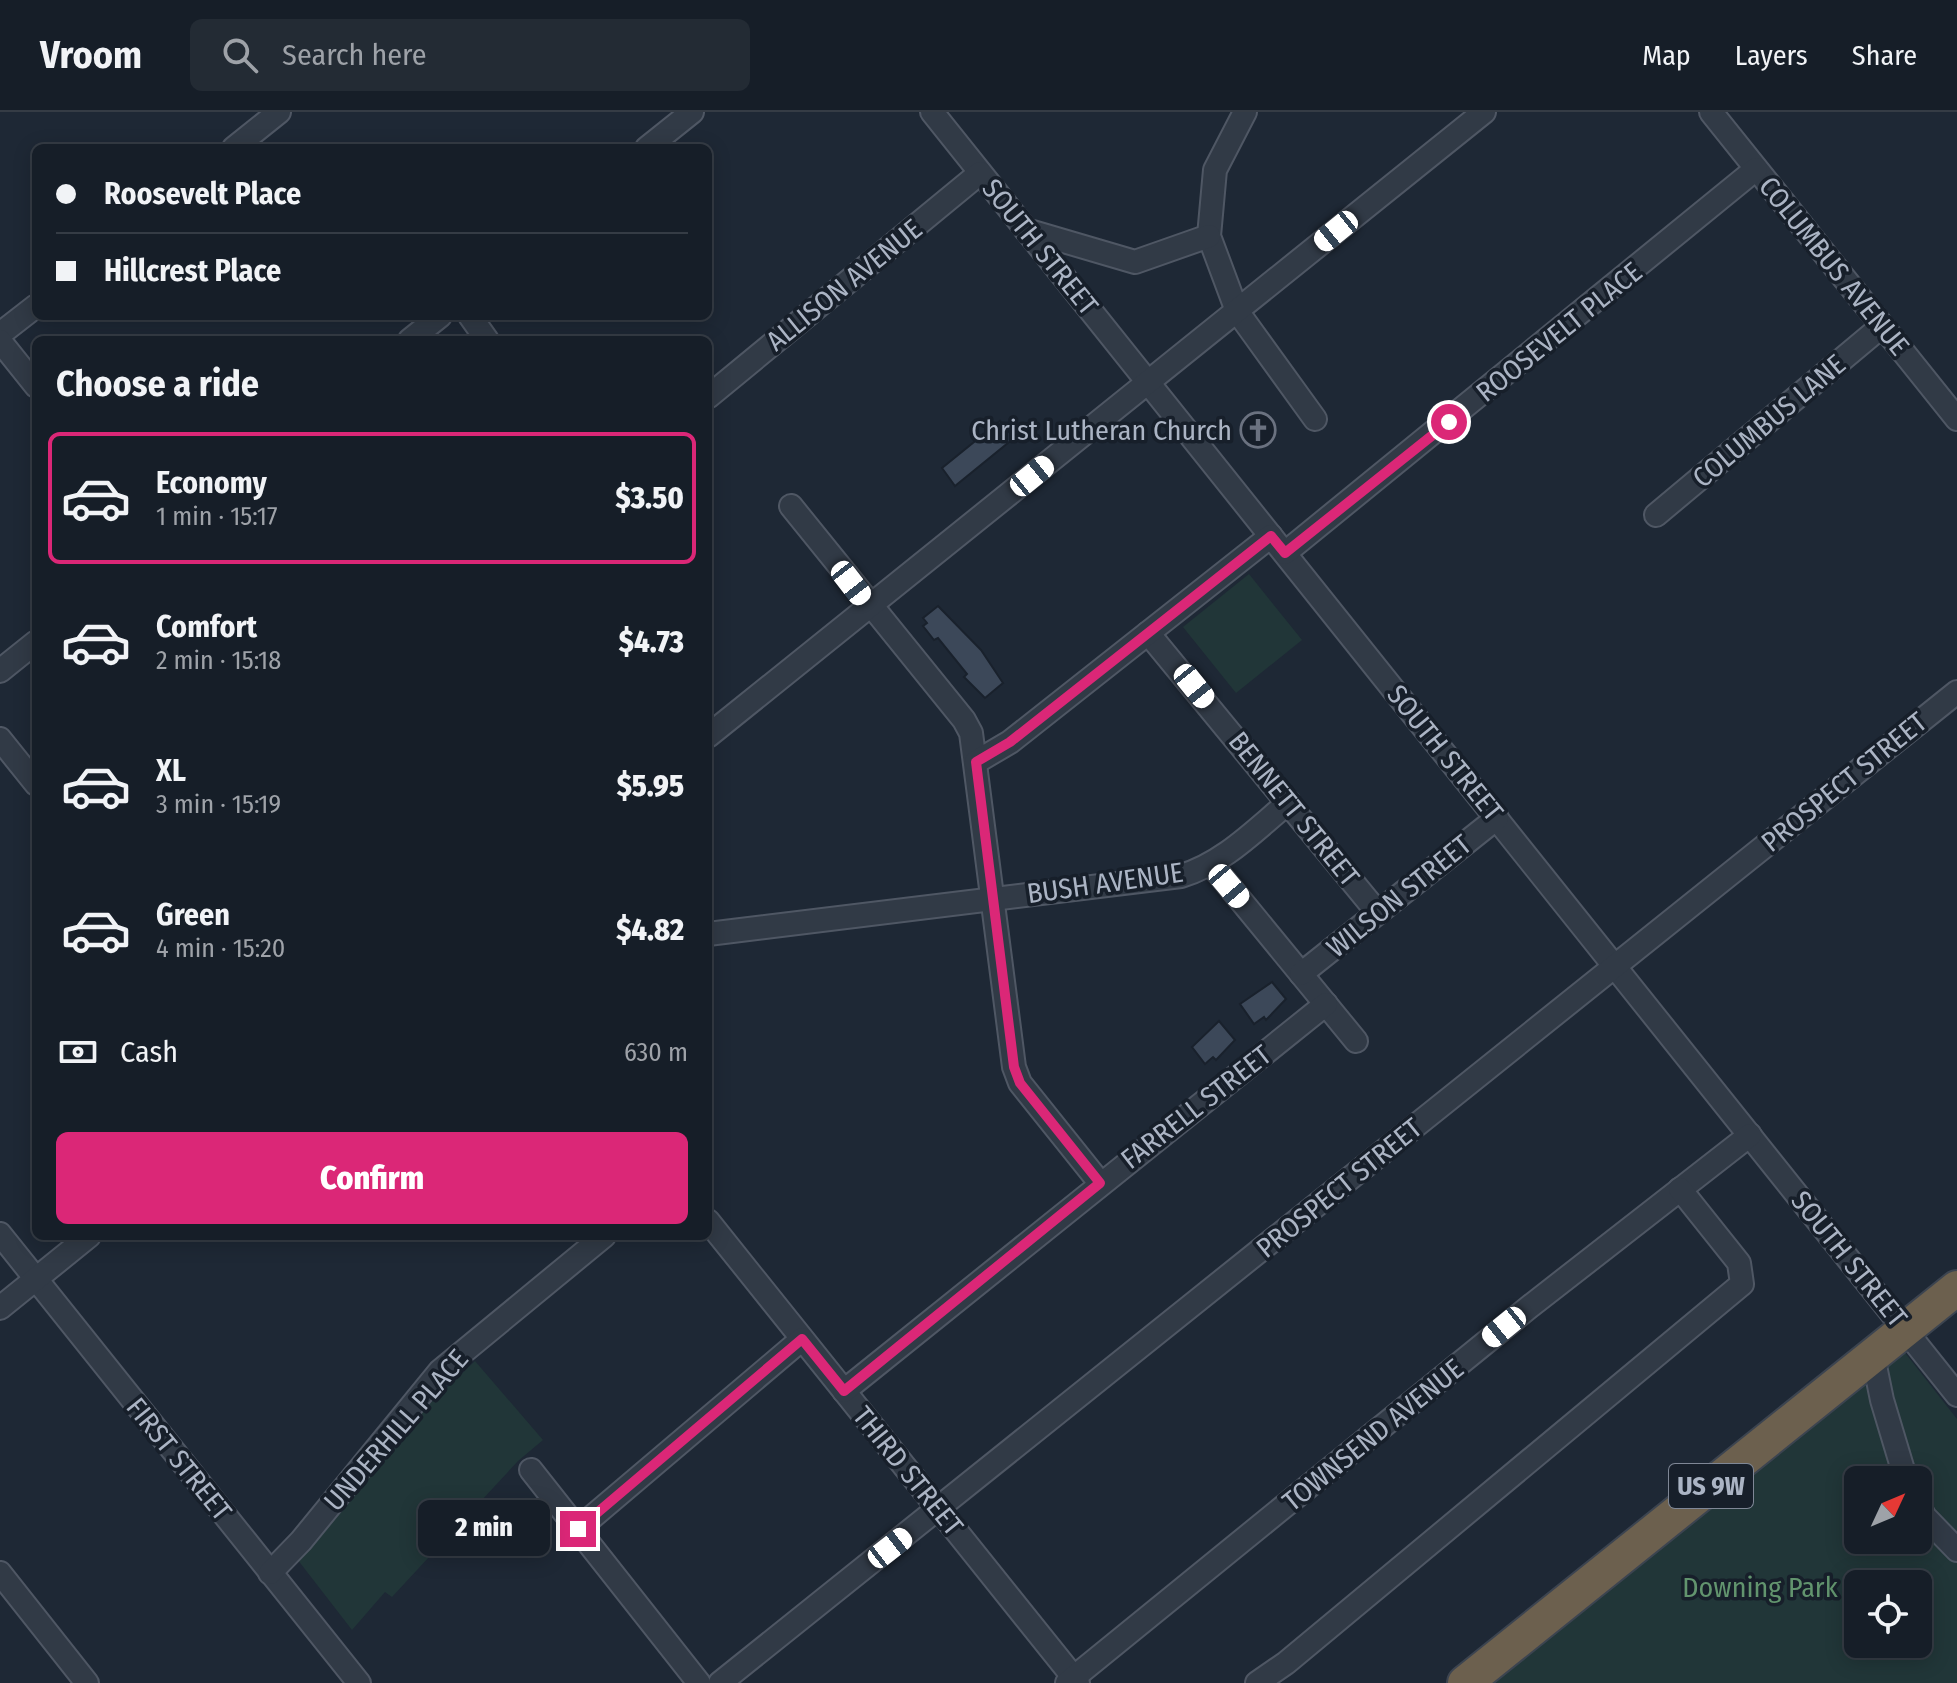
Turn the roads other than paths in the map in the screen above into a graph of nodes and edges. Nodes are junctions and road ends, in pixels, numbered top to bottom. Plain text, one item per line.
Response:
1 (279, 112) edge
2 (692, 112) edge
3 (932, 112) edge
4 (1245, 112) edge
5 (1484, 112) edge
6 (1711, 112) edge
7 (239, 144) edge
8 (652, 144) edge
9 (1756, 169) junction
10 (980, 173) junction
11 (1026, 230) junction
12 (1209, 236) junction
13 (32, 309) edge
14 (1237, 311) junction
15 (435, 320) edge
16 (1882, 326) junction
17 (0, 334) edge
18 (415, 336) edge
19 (0, 341) edge
20 (32, 381) edge
21 (1148, 383) junction
22 (712, 394) edge
23 (1315, 419) dead end
24 (1957, 419) edge
25 (791, 506) dead end
26 (1656, 515) dead end
27 (1278, 545) junction
28 (869, 606) junction
29 (1148, 633) junction
30 (32, 645) edge
31 (0, 671) edge
32 (1957, 692) edge
33 (712, 733) edge
34 (0, 739) edge
35 (976, 762) junction
36 (32, 779) edge
37 (1289, 802) junction
38 (1497, 818) junction
39 (1211, 864) junction
40 (993, 898) junction
41 (1378, 913) junction
42 (712, 933) edge
43 (1615, 966) junction
44 (1301, 974) junction
45 (1326, 1004) junction
46 (1356, 1041) dead end
47 (1750, 1135) junction
48 (1100, 1183) junction
49 (1680, 1189) junction
50 (712, 1226) edge
51 (0, 1234) edge
52 (84, 1240) edge
53 (599, 1240) edge
54 (36, 1279) junction
55 (1957, 1288) edge
56 (0, 1308) edge
57 (1906, 1329) junction
58 (802, 1339) junction
59 (1873, 1356) junction
60 (844, 1391) junction
61 (1957, 1395) edge
62 (1902, 1466) edge
63 (531, 1470) dead end
64 (938, 1510) junction
65 (1932, 1524) edge
66 (578, 1529) junction
67 (1957, 1550) edge
68 (0, 1573) edge
69 (270, 1573) junction
70 (1073, 1681) edge
71 (87, 1683) edge
72 (359, 1683) edge
73 (699, 1683) edge
74 (720, 1683) edge
75 (1257, 1683) edge
76 (1465, 1683) edge

1 - 7 street
2 - 8 street
3 - 10 street, SOUTH STREET
4 - 12 street
5 - 14 street
6 - 9 street, COLUMBUS AVENUE
9 - 16 street, COLUMBUS AVENUE
9 - 27 street, ROOSEVELT PLACE
10 - 11 street, SOUTH STREET
10 - 22 street, ALLISON AVENUE
11 - 12 street
11 - 21 street, SOUTH STREET
12 - 14 street
13 - 17 street
14 - 21 street
14 - 23 street
15 - 18 street
16 - 24 street, COLUMBUS AVENUE
16 - 26 street, COLUMBUS LANE
19 - 20 street
21 - 27 street, SOUTH STREET
21 - 28 street
25 - 28 street
27 - 29 street, ROOSEVELT PLACE
27 - 38 street, SOUTH STREET
28 - 33 street
28 - 35 street
29 - 35 street, ROOSEVELT PLACE
29 - 37 street, BENNETT STREET
30 - 31 street
32 - 43 street, PROSPECT STREET
34 - 36 street
35 - 40 street
37 - 39 street, BUSH AVENUE
37 - 41 street, BENNETT STREET
38 - 41 street, WILSON STREET
38 - 43 street, SOUTH STREET
39 - 40 street, BUSH AVENUE
39 - 44 street
40 - 42 street, BUSH AVENUE
40 - 48 street
41 - 44 street, WILSON STREET
43 - 47 street, SOUTH STREET
43 - 64 street, PROSPECT STREET
44 - 45 street
45 - 46 street
45 - 48 street, FARRELL STREET
47 - 49 street, TOWNSEND AVENUE
47 - 57 street, SOUTH STREET
48 - 60 street, FARRELL STREET
49 - 70 street, TOWNSEND AVENUE
49 - 75 street
50 - 58 street, THIRD STREET
51 - 54 street, FIRST STREET
52 - 54 street
53 - 69 street, UNDERHILL PLACE
54 - 56 street
54 - 69 street, FIRST STREET
55 - 57 highway, US 9W
57 - 59 highway, US 9W
57 - 61 street, SOUTH STREET
58 - 60 street, THIRD STREET
58 - 66 street
59 - 62 street
59 - 76 highway, US 9W
60 - 64 street, THIRD STREET
63 - 66 street
64 - 70 street, THIRD STREET
64 - 74 street, PROSPECT STREET
65 - 67 street
66 - 73 street
68 - 71 street
69 - 72 street, FIRST STREET

